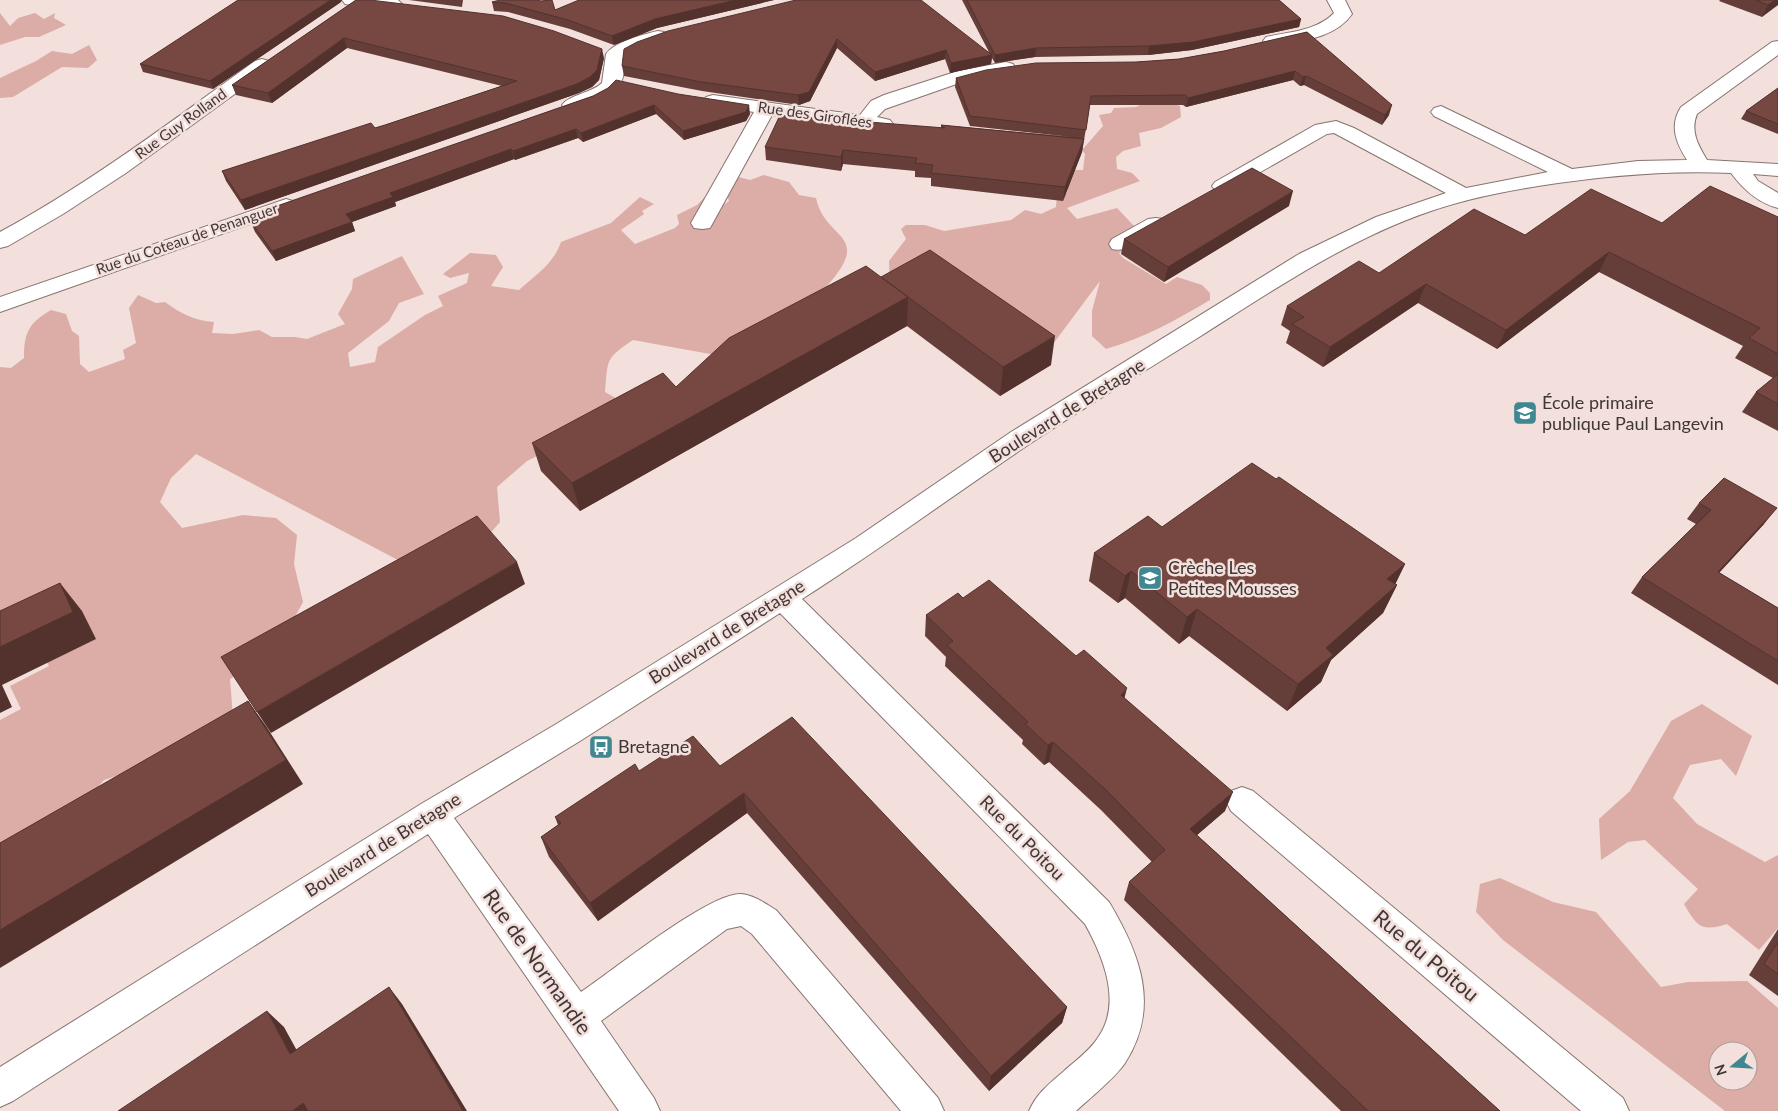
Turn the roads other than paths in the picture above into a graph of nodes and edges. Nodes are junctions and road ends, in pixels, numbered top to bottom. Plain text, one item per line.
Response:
1 (1336, 0) edge
2 (350, 4) edge
3 (406, 6) edge
4 (679, 30) edge
5 (1258, 44) edge
6 (1778, 46) edge
7 (277, 55) edge
8 (1021, 66) edge
9 (697, 98) edge
10 (765, 109) junction
11 (550, 112) edge
12 (1441, 112) dead end
13 (865, 122) junction
14 (904, 126) edge
15 (1700, 166) junction
16 (1738, 168) junction
17 (1778, 170) edge
18 (1569, 175) junction
19 (1463, 195) junction
20 (307, 197) edge
21 (1203, 197) edge
22 (1778, 202) edge
23 (1170, 216) edge
24 (702, 223) dead end
25 (0, 240) edge
26 (1120, 244) dead end
27 (0, 305) edge
28 (782, 597) junction
29 (1242, 801) dead end
30 (432, 814) junction
31 (577, 1017) junction
32 (0, 1088) edge
33 (641, 1111) edge
34 (925, 1111) edge
35 (1048, 1111) edge
36 (1610, 1111) edge

1 - 5 street
2 - 3 street
4 - 11 street
6 - 15 street
7 - 25 street, Rue Guy Rolland
8 - 13 street
9 - 10 street, Rue des Giroflées
10 - 13 street, Rue des Giroflées
10 - 24 street
12 - 18 street
13 - 14 street, Rue des Giroflées
15 - 16 street, Boulevard de Bretagne
15 - 18 street, Boulevard de Bretagne
16 - 17 street, Boulevard de Bretagne
16 - 22 street
18 - 19 street, Boulevard de Bretagne
19 - 21 street
19 - 28 street, Boulevard de Bretagne
20 - 27 street, Rue du Coteau de Penanguer
23 - 26 street
28 - 30 street, Boulevard de Bretagne
28 - 35 street, Rue du Poitou
29 - 36 street, Rue du Poitou
30 - 31 street, Rue de Normandie
30 - 32 street, Boulevard de Bretagne
31 - 33 street, Rue de Normandie
31 - 34 street

